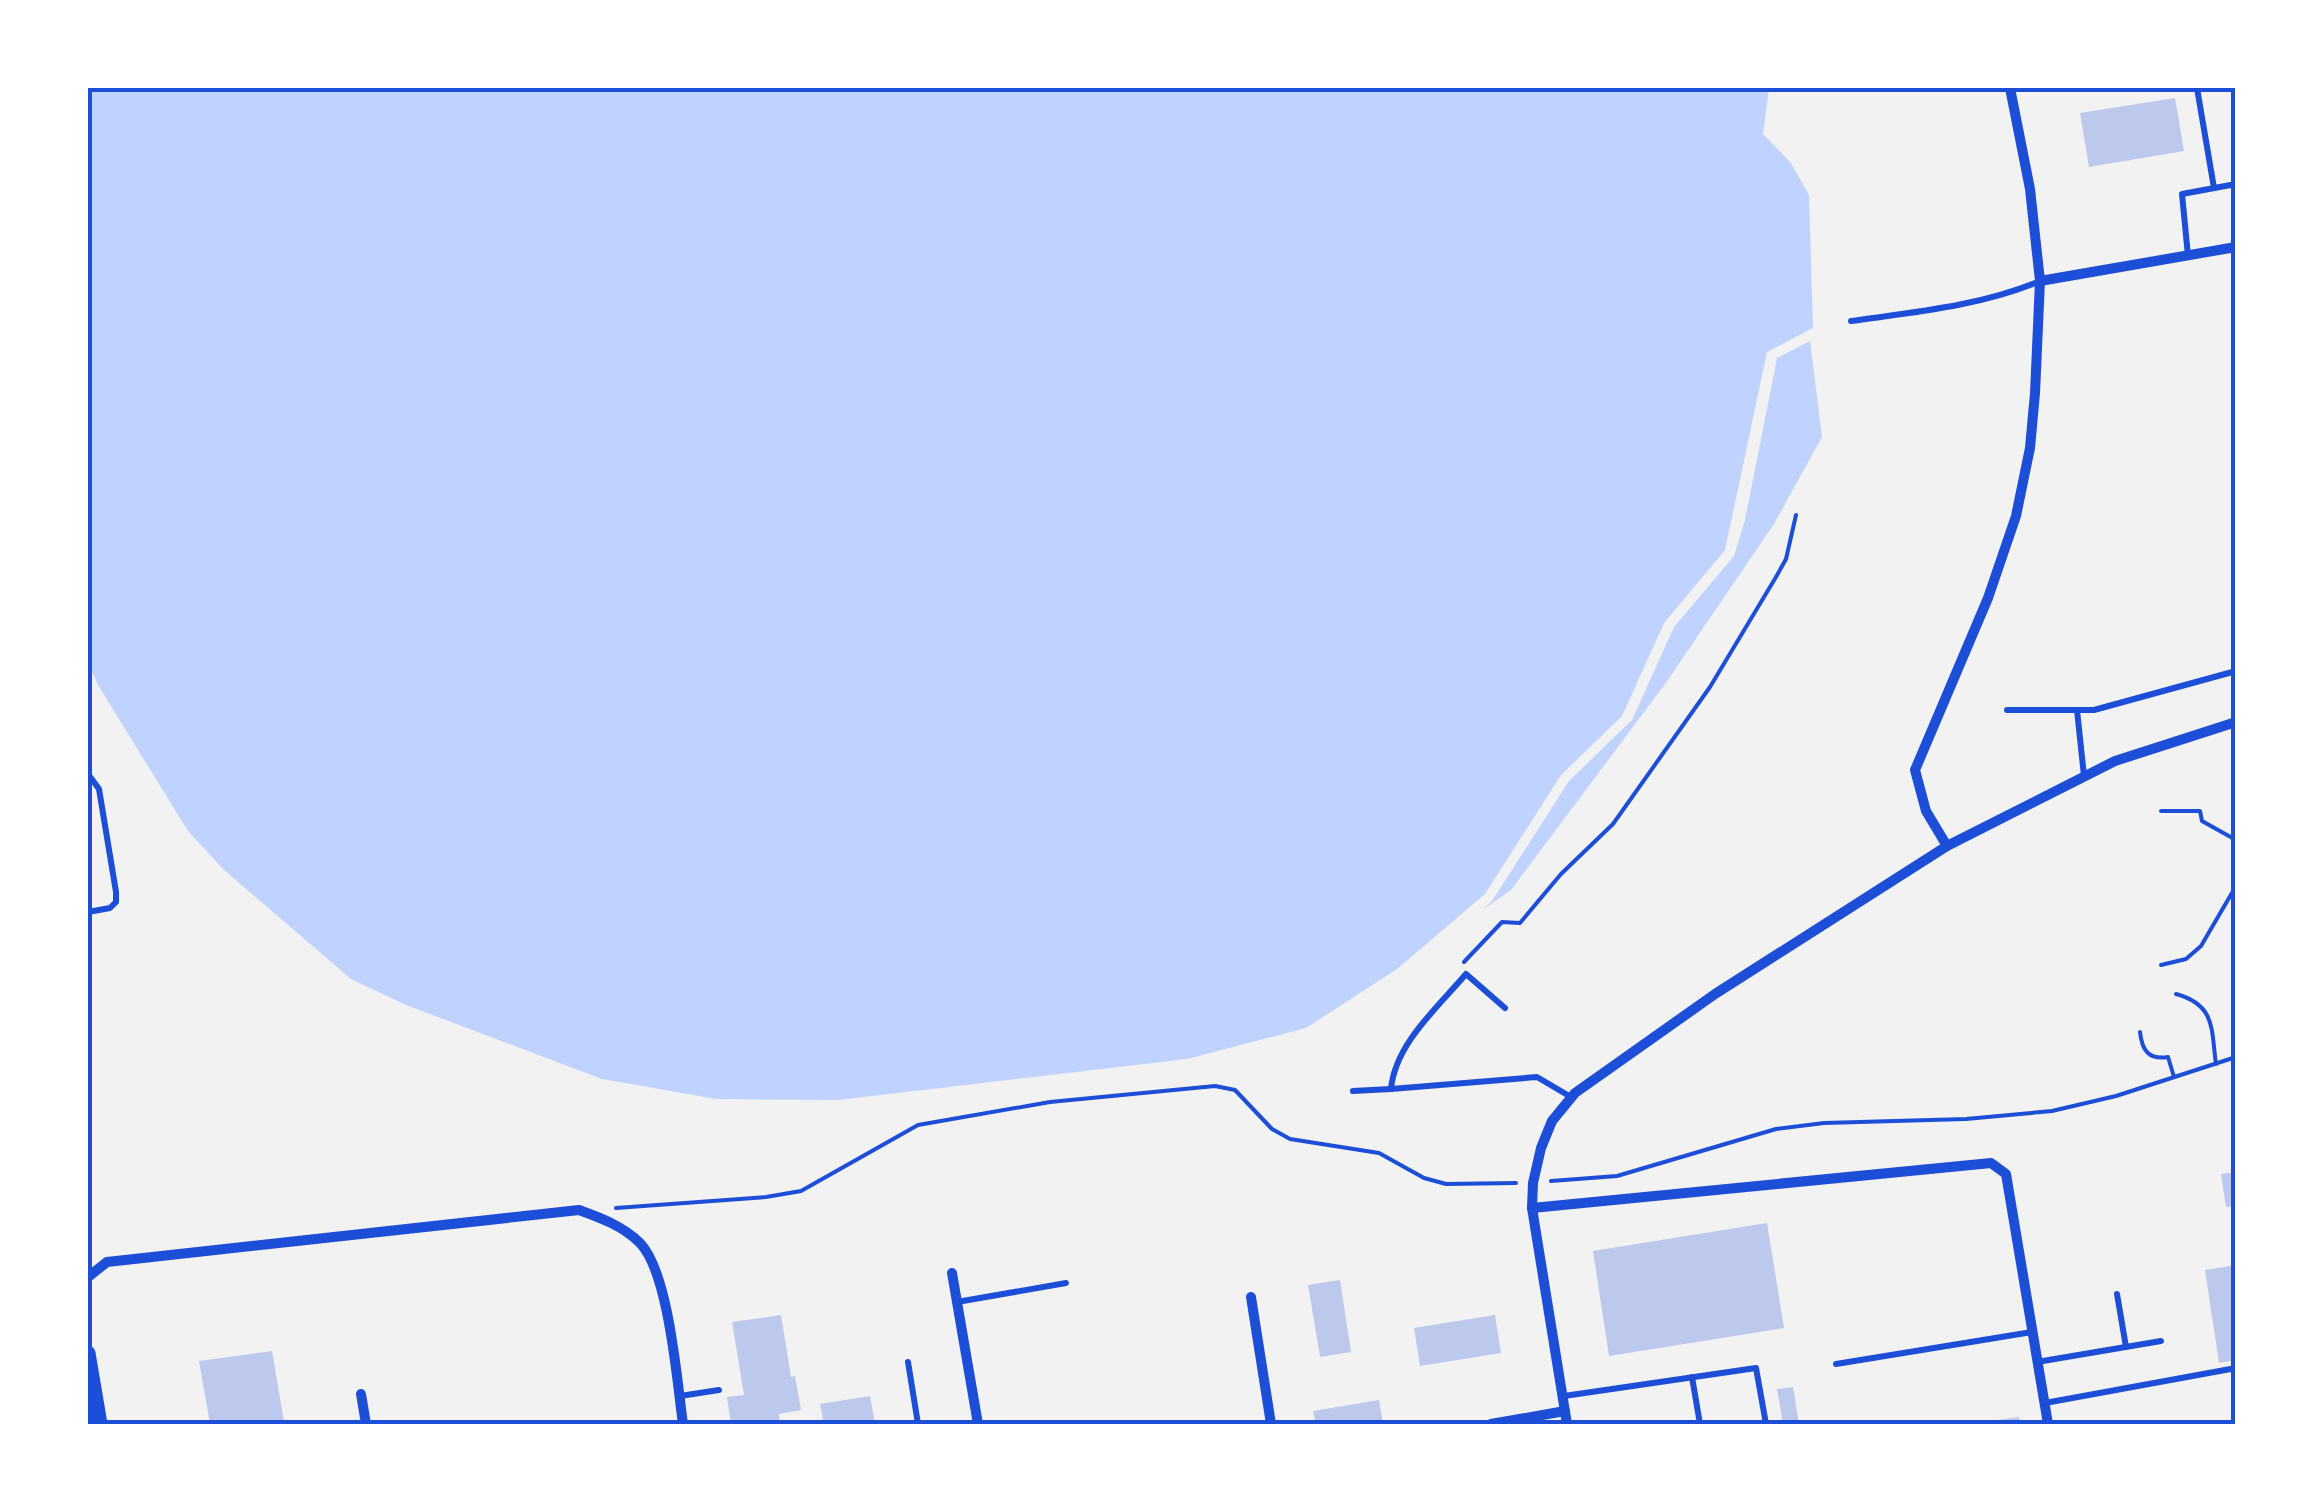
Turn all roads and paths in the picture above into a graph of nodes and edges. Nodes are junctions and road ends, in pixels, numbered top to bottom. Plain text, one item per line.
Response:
1 (2010, 88) edge
2 (2197, 88) edge
3 (2236, 184) edge
4 (2214, 188) junction
5 (2236, 248) edge
6 (2188, 256) junction
7 (2040, 281) junction
8 (1851, 321) dead end
9 (1796, 515) dead end
10 (2236, 671) edge
11 (2007, 710) dead end
12 (2077, 710) junction
13 (2236, 722) edge
14 (88, 774) edge
15 (2084, 776) junction
16 (2160, 811) dead end
17 (2236, 840) edge
18 (1947, 846) junction
19 (2236, 886) edge
20 (88, 912) edge
21 (2161, 965) dead end
22 (1455, 970) dead end
23 (2176, 994) dead end
24 (1505, 1008) dead end
25 (2140, 1032) dead end
26 (2236, 1057) edge
27 (2216, 1064) junction
28 (2174, 1077) junction
29 (1391, 1089) junction
30 (1353, 1091) dead end
31 (1570, 1098) junction
32 (1533, 1182) junction
33 (1532, 1208) junction
34 (608, 1220) junction
35 (952, 1273) dead end
36 (88, 1277) edge
37 (1066, 1283) dead end
38 (2117, 1294) dead end
39 (1251, 1297) dead end
40 (958, 1302) junction
41 (2032, 1332) junction
42 (2161, 1340) dead end
43 (2126, 1347) junction
44 (88, 1353) edge
45 (908, 1362) dead end
46 (2037, 1362) junction
47 (1836, 1364) dead end
48 (2236, 1368) edge
49 (1692, 1377) junction
50 (90, 1380) edge
51 (719, 1390) dead end
52 (361, 1394) dead end
53 (679, 1396) junction
54 (1562, 1396) junction
55 (2044, 1403) junction
56 (1565, 1412) junction
57 (100, 1424) edge
58 (366, 1424) edge
59 (683, 1424) edge
60 (918, 1424) edge
61 (978, 1424) edge
62 (1271, 1424) edge
63 (1491, 1424) edge
64 (1568, 1424) edge
65 (1700, 1424) edge
66 (1766, 1424) edge
67 (2048, 1424) edge

1 - 7 street
2 - 4 lane
3 - 4 lane
4 - 6 lane
5 - 6 street
6 - 7 street
7 - 8 lane
7 - 18 street
9 - 22 path
10 - 12 lane
11 - 12 lane
12 - 15 lane
13 - 15 street
14 - 20 lane
15 - 18 street
16 - 17 path
18 - 31 street
19 - 21 path
23 - 27 path
24 - 29 lane
25 - 28 path
26 - 27 path
27 - 28 path
28 - 32 path
29 - 30 lane
29 - 31 lane
31 - 32 street
32 - 33 street
32 - 34 path
33 - 41 street
33 - 54 street
34 - 36 street
34 - 53 street
35 - 40 street
37 - 40 lane
38 - 43 lane
39 - 62 street
40 - 61 street
41 - 46 street
41 - 47 lane
42 - 43 lane
43 - 46 lane
44 - 50 street
45 - 60 lane
46 - 55 street
48 - 55 lane
49 - 54 lane
49 - 65 lane
49 - 66 lane
50 - 57 street
51 - 53 lane
52 - 58 street
53 - 59 street
54 - 56 street
55 - 67 street
56 - 63 street
56 - 64 street

